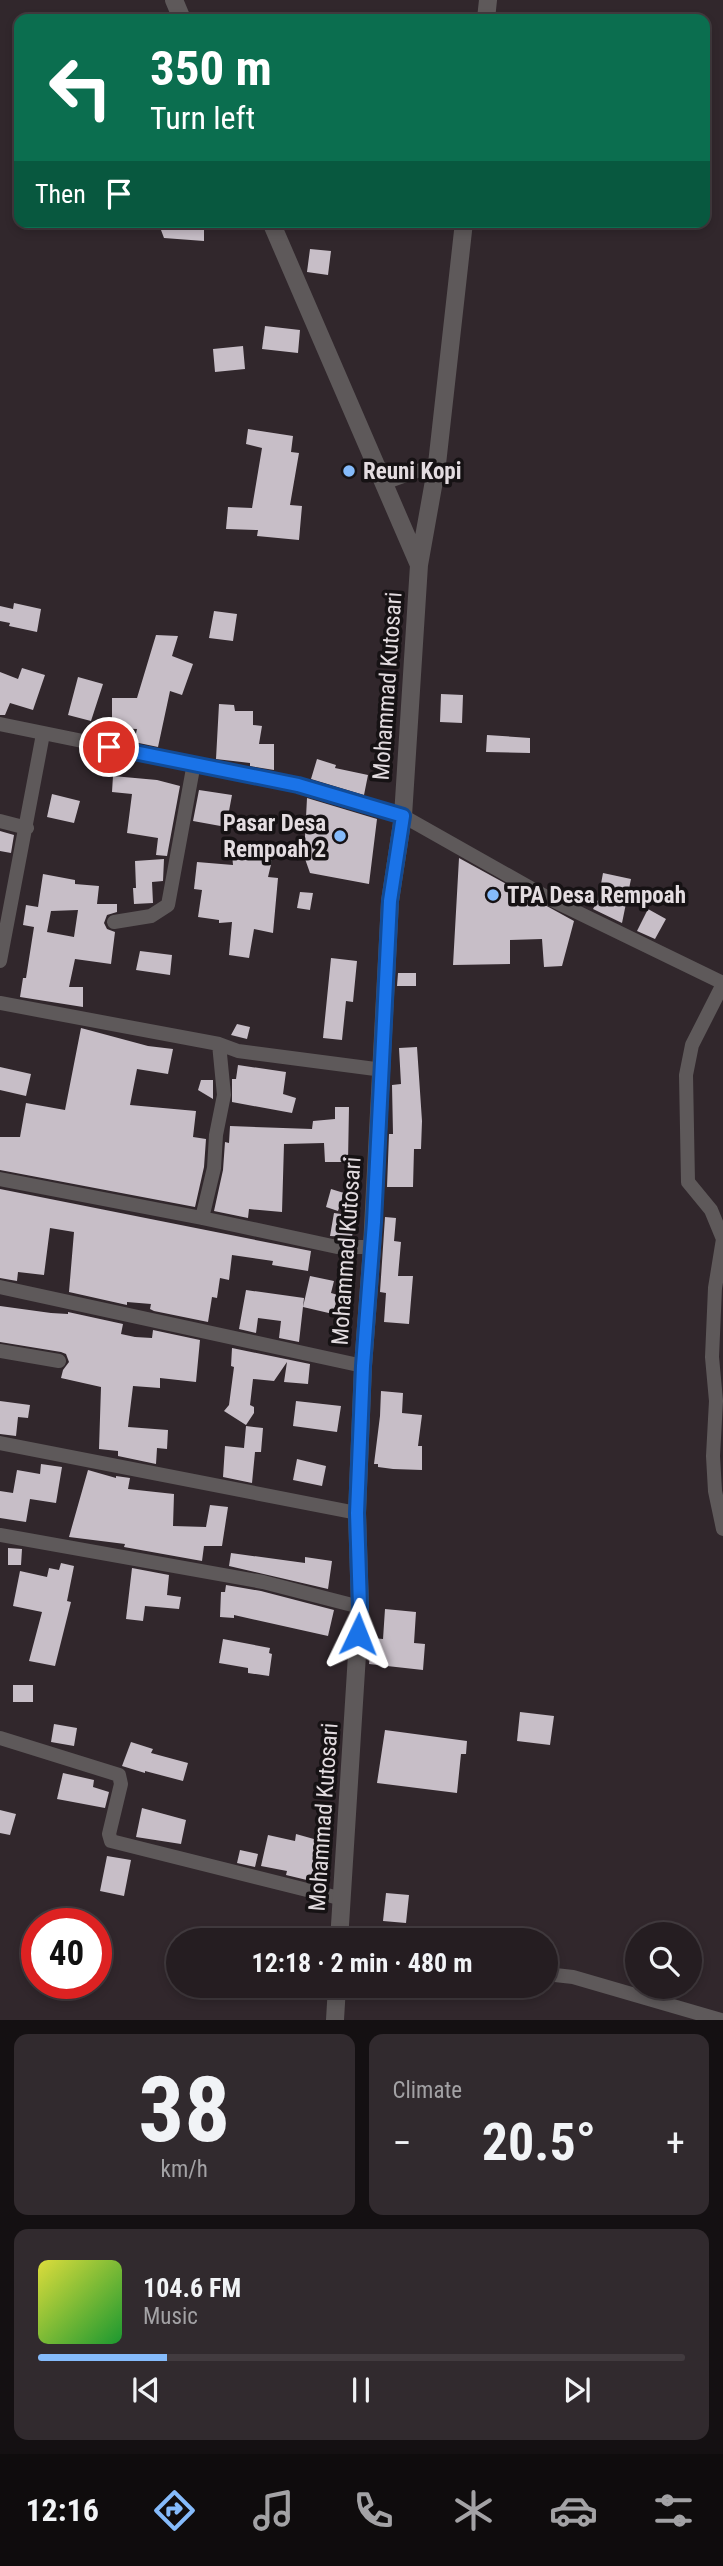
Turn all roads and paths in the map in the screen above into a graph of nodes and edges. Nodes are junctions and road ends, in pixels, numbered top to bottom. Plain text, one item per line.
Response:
1 (274, 228) edge
2 (463, 228) edge
3 (437, 464) junction
4 (384, 483) junction
5 (419, 565) junction
6 (0, 724) edge
7 (43, 734) junction
8 (194, 763) junction
9 (403, 816) junction
10 (0, 821) edge
11 (27, 828) junction
12 (114, 922) dead end
13 (0, 961) edge
14 (723, 984) edge
15 (0, 1003) edge
16 (219, 1044) junction
17 (383, 1070) junction
18 (0, 1178) edge
19 (202, 1218) junction
20 (372, 1247) junction
21 (0, 1287) edge
22 (0, 1351) edge
23 (59, 1361) dead end
24 (363, 1366) junction
25 (0, 1443) edge
26 (357, 1513) junction
27 (723, 1529) edge
28 (0, 1535) edge
29 (360, 1607) junction
30 (0, 1738) edge
31 (343, 1899) junction
32 (340, 1928) edge
33 (558, 1975) edge
34 (336, 1998) edge
35 (335, 2020) edge
36 (721, 2020) edge

1 - 4 street
2 - 3 street, Mohammad Kutosari
3 - 4 street
3 - 5 street, Mohammad Kutosari
4 - 5 street
5 - 9 street, Mohammad Kutosari
6 - 7 street
7 - 8 street
7 - 11 street
8 - 9 street
8 - 12 street
9 - 14 street
9 - 17 street, Mohammad Kutosari
10 - 11 street
11 - 13 street
14 - 27 street
15 - 16 street
16 - 17 street
16 - 19 street
17 - 20 street, Mohammad Kutosari
18 - 19 street
19 - 20 street
20 - 24 street, Mohammad Kutosari
21 - 24 street
22 - 23 street
24 - 26 street, Mohammad Kutosari
25 - 26 street
26 - 29 street, Mohammad Kutosari
28 - 29 street
29 - 31 street, Mohammad Kutosari
30 - 31 street
31 - 32 street, Mohammad Kutosari
33 - 36 street
34 - 35 street

